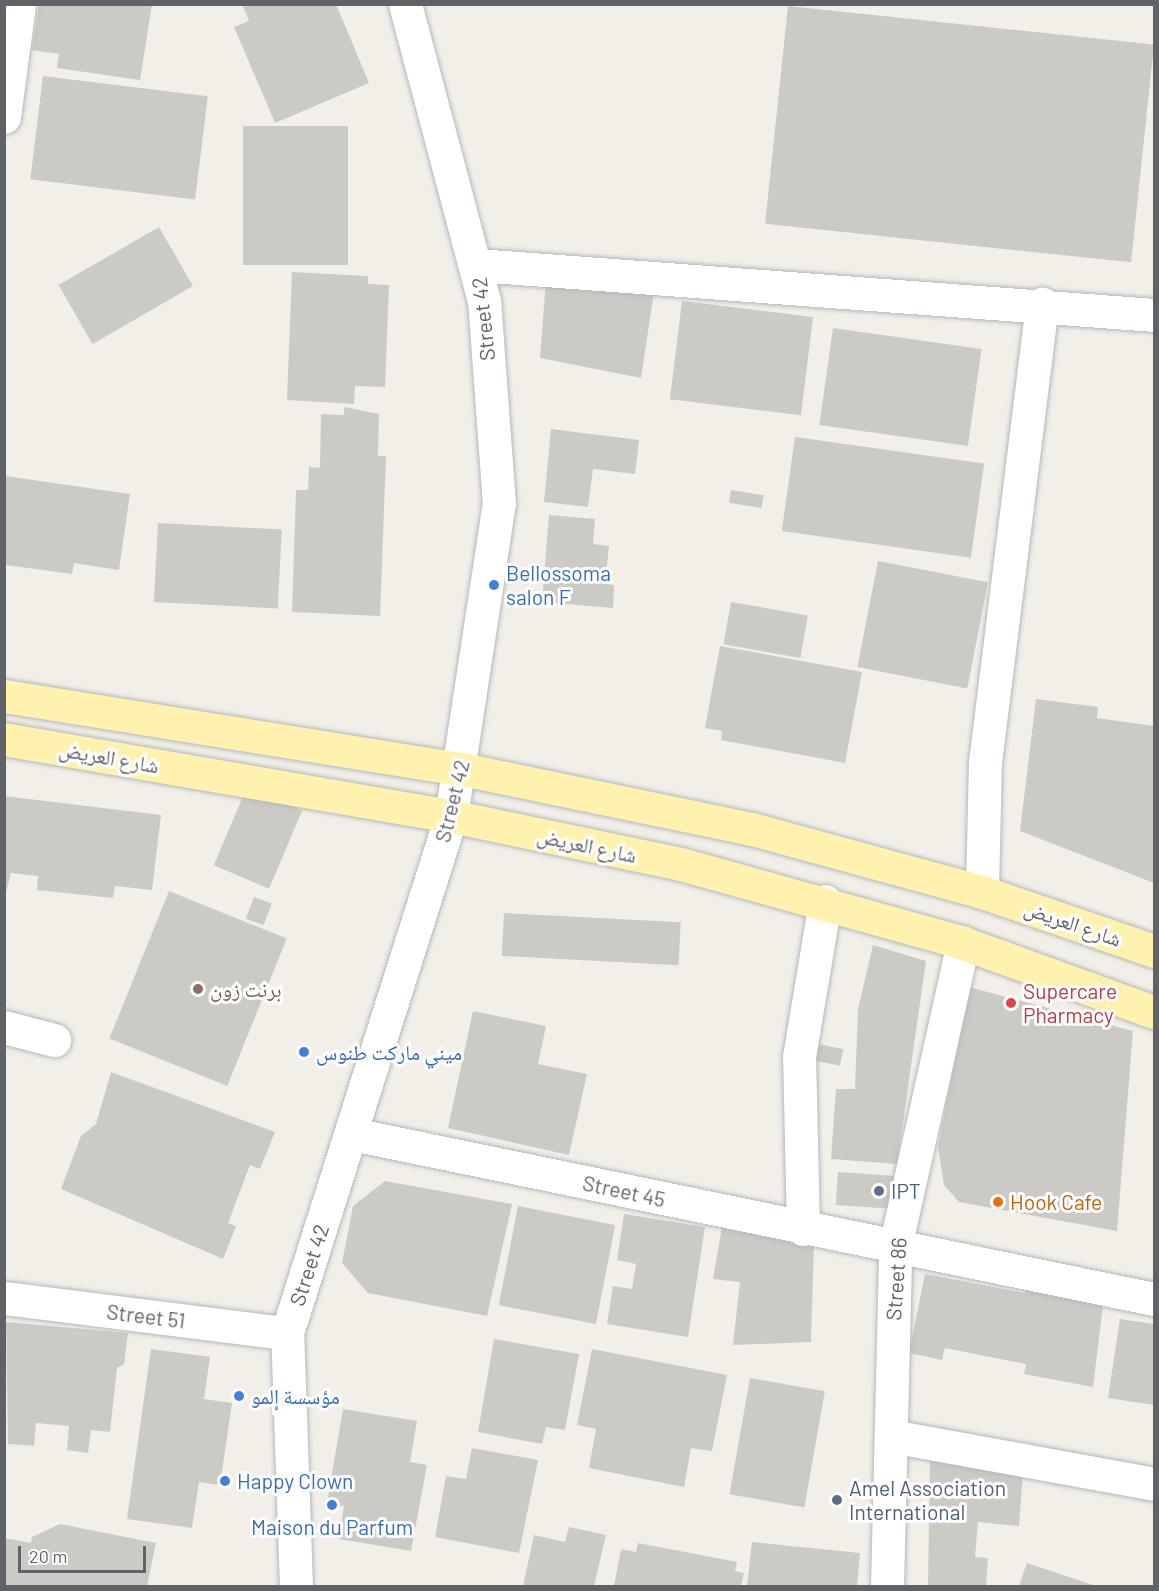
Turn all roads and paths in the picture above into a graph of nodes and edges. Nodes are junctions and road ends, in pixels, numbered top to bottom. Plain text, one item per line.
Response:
1 (19, 4) edge
2 (405, 4) edge
3 (4, 117) edge
4 (477, 265) junction
5 (1042, 304) junction
6 (1155, 315) edge
7 (4, 696) edge
8 (4, 739) edge
9 (462, 770) junction
10 (451, 816) junction
11 (982, 892) junction
12 (825, 901) junction
13 (963, 943) junction
14 (1155, 951) edge
15 (1155, 1012) edge
16 (4, 1026) edge
17 (54, 1040) dead end
18 (352, 1134) junction
19 (804, 1229) junction
20 (895, 1247) junction
21 (4, 1298) edge
22 (1155, 1299) edge
23 (287, 1333) junction
24 (891, 1436) junction
25 (1155, 1484) edge
26 (296, 1587) edge
27 (887, 1587) edge

1 - 3 street
2 - 4 street, Street 42
4 - 5 street
4 - 9 street, Street 42
5 - 6 street
5 - 11 street
7 - 9 main road, شارع العريض
8 - 10 main road, شارع العريض
9 - 10 street, Street 42
9 - 11 main road, شارع العريض
10 - 12 main road, شارع العريض
10 - 18 street, Street 42
11 - 14 main road, شارع العريض
12 - 13 main road, شارع العريض
12 - 19 street
13 - 15 main road, شارع العريض
13 - 20 street, Street 86
16 - 17 street
18 - 19 street, Street 45
18 - 23 street, Street 42
19 - 20 street, Street 45
20 - 22 street, Street 45
20 - 24 street, Street 86
21 - 23 street, Street 51
23 - 26 street, Street 42
24 - 25 street
24 - 27 street, Street 86

